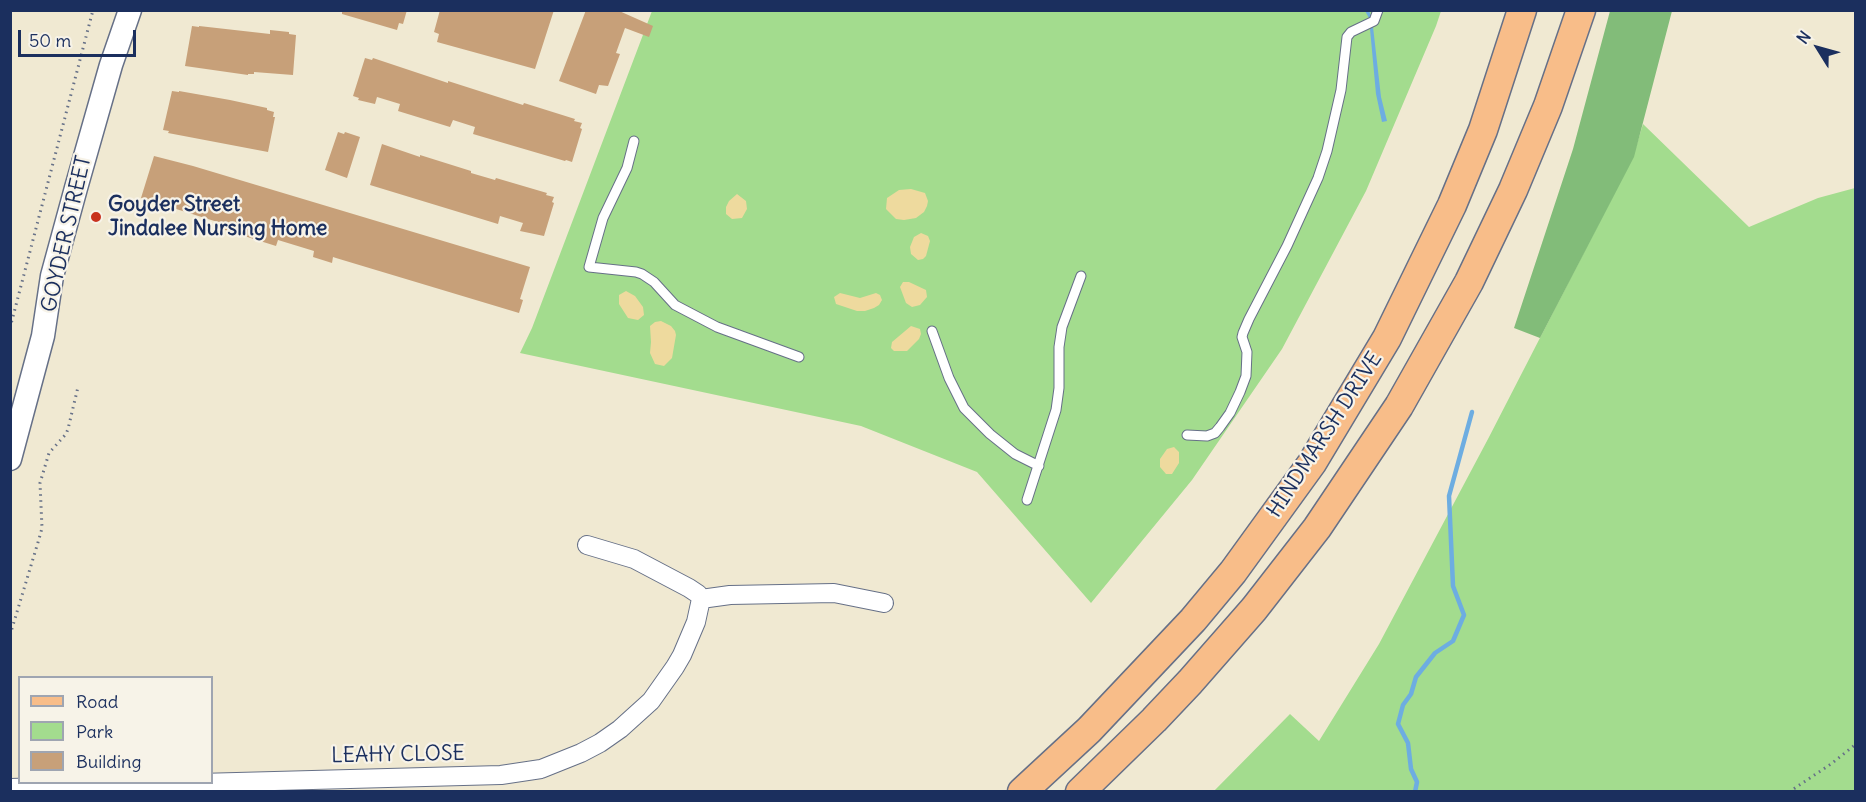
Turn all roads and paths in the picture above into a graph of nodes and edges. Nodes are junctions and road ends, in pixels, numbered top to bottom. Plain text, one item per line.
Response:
1 (93, 10) edge
2 (130, 10) edge
3 (1378, 10) edge
4 (1522, 10) edge
5 (1581, 10) edge
6 (634, 141) dead end
7 (1081, 276) dead end
8 (10, 328) edge
9 (932, 331) dead end
10 (799, 357) dead end
11 (78, 387) dead end
12 (1188, 435) dead end
13 (10, 459) edge
14 (1039, 466) junction
15 (1027, 500) dead end
16 (587, 545) dead end
17 (700, 599) junction
18 (884, 603) dead end
19 (10, 635) edge
20 (1856, 744) edge
21 (213, 783) edge
22 (161, 784) edge
23 (10, 788) edge
24 (1022, 792) edge
25 (1080, 792) edge
26 (1789, 792) edge

1 - 8 path
2 - 13 street, GOYDER STREET
3 - 12 lane
4 - 24 main road, HINDMARSH DRIVE
5 - 25 main road, HINDMARSH DRIVE
6 - 10 lane
7 - 14 lane
9 - 14 lane
11 - 19 path
14 - 15 lane
16 - 17 street
17 - 18 street
17 - 21 street, LEAHY CLOSE
20 - 26 path
22 - 23 street, LEAHY CLOSE

